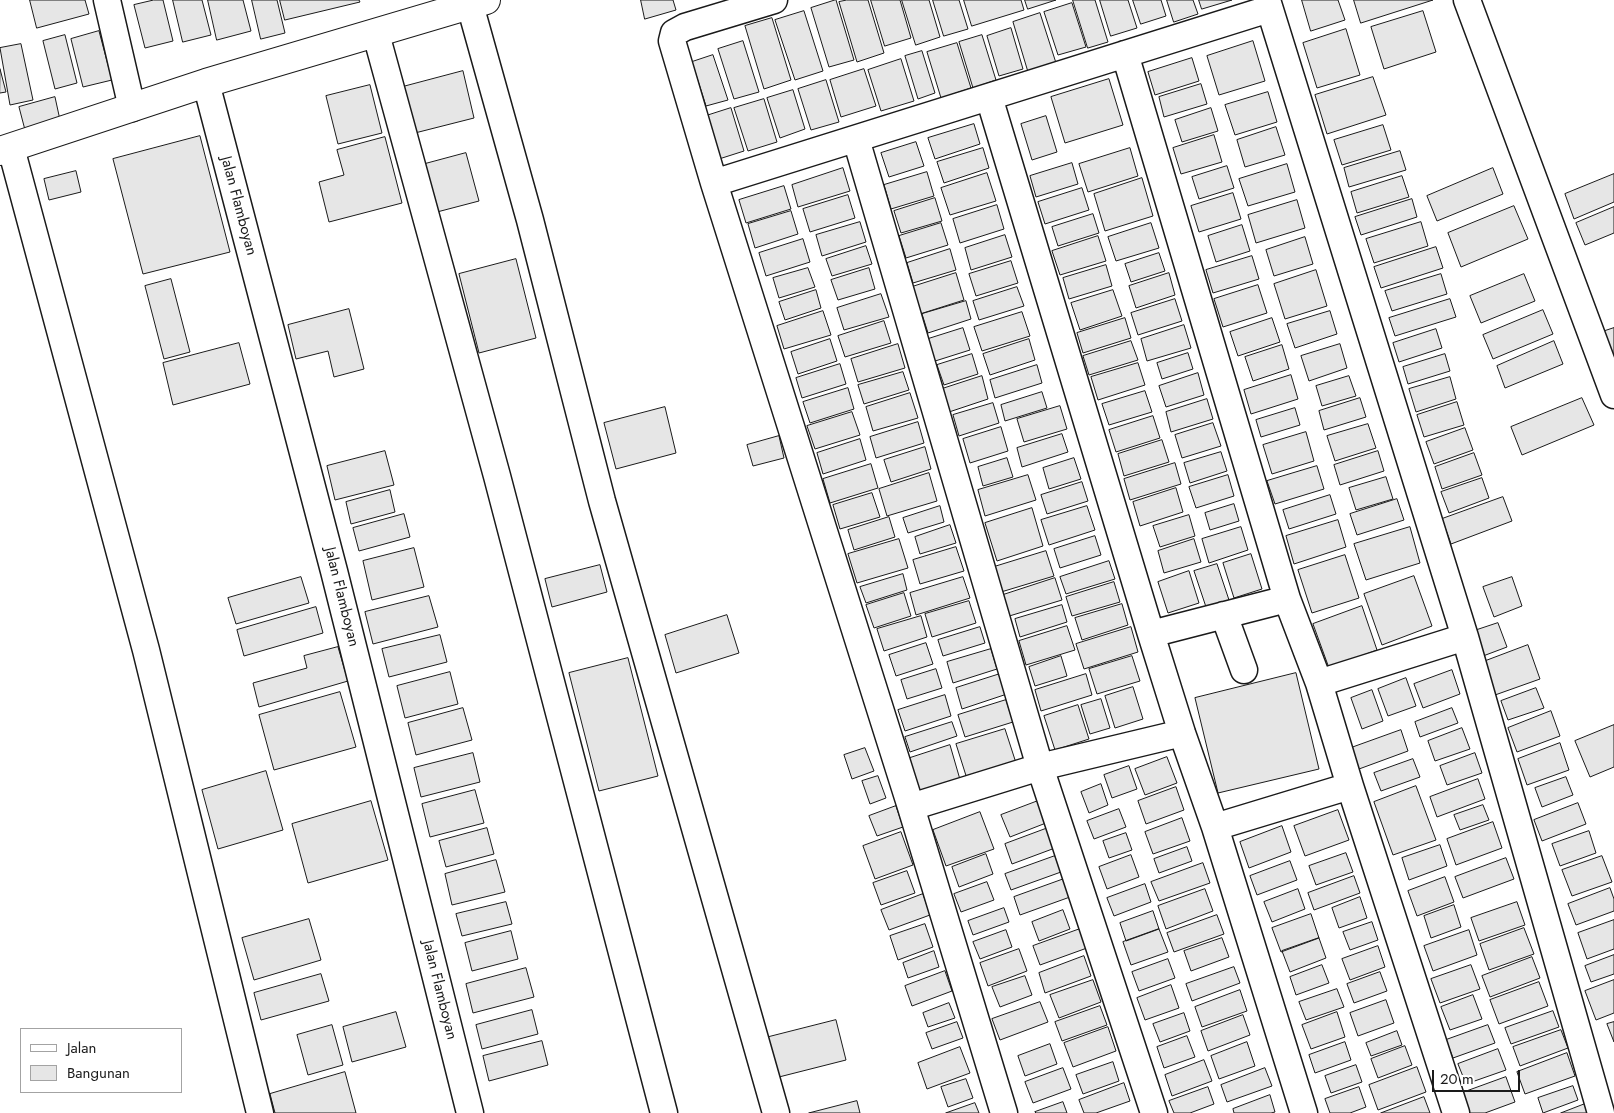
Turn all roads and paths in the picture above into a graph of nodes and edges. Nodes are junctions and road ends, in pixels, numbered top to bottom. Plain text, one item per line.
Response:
1 (107, 0) edge
2 (774, 0) edge
3 (1467, 0) edge
4 (478, 2) edge
5 (1268, 4) edge
6 (376, 34) junction
7 (1125, 54) junction
8 (206, 83) junction
9 (989, 97) junction
10 (132, 108) junction
11 (856, 139) junction
12 (6, 150) edge
13 (714, 183) junction
14 (1614, 395) edge
15 (1287, 599) junction
16 (1224, 615) junction
17 (1151, 634) junction
18 (1465, 637) junction
19 (1244, 670) dead end
20 (1319, 683) junction
21 (1182, 733) junction
22 (1040, 767) junction
23 (1350, 786) junction
24 (911, 807) junction
25 (1215, 827) junction
26 (260, 1113) edge
27 (470, 1113) edge
28 (664, 1113) edge
29 (776, 1113) edge
30 (1004, 1113) edge
31 (1154, 1113) edge
32 (1304, 1113) edge
33 (1456, 1113) edge
34 (1601, 1113) edge

1 - 10 street
2 - 13 street
3 - 14 street
4 - 6 street
4 - 29 street
5 - 7 street
5 - 18 street
6 - 8 street
6 - 28 street
7 - 9 street
7 - 15 street
8 - 10 street
8 - 27 street, Jalan Flamboyan
9 - 11 street
9 - 17 street
10 - 12 street
11 - 13 street
11 - 22 street
12 - 26 street
13 - 24 street
15 - 16 street
15 - 20 street
16 - 17 street
16 - 19 street
17 - 21 street
18 - 20 street
18 - 34 street
20 - 23 street
21 - 22 street
21 - 25 street
22 - 24 street
22 - 31 street
23 - 25 street
23 - 33 street
24 - 30 street
25 - 32 street

